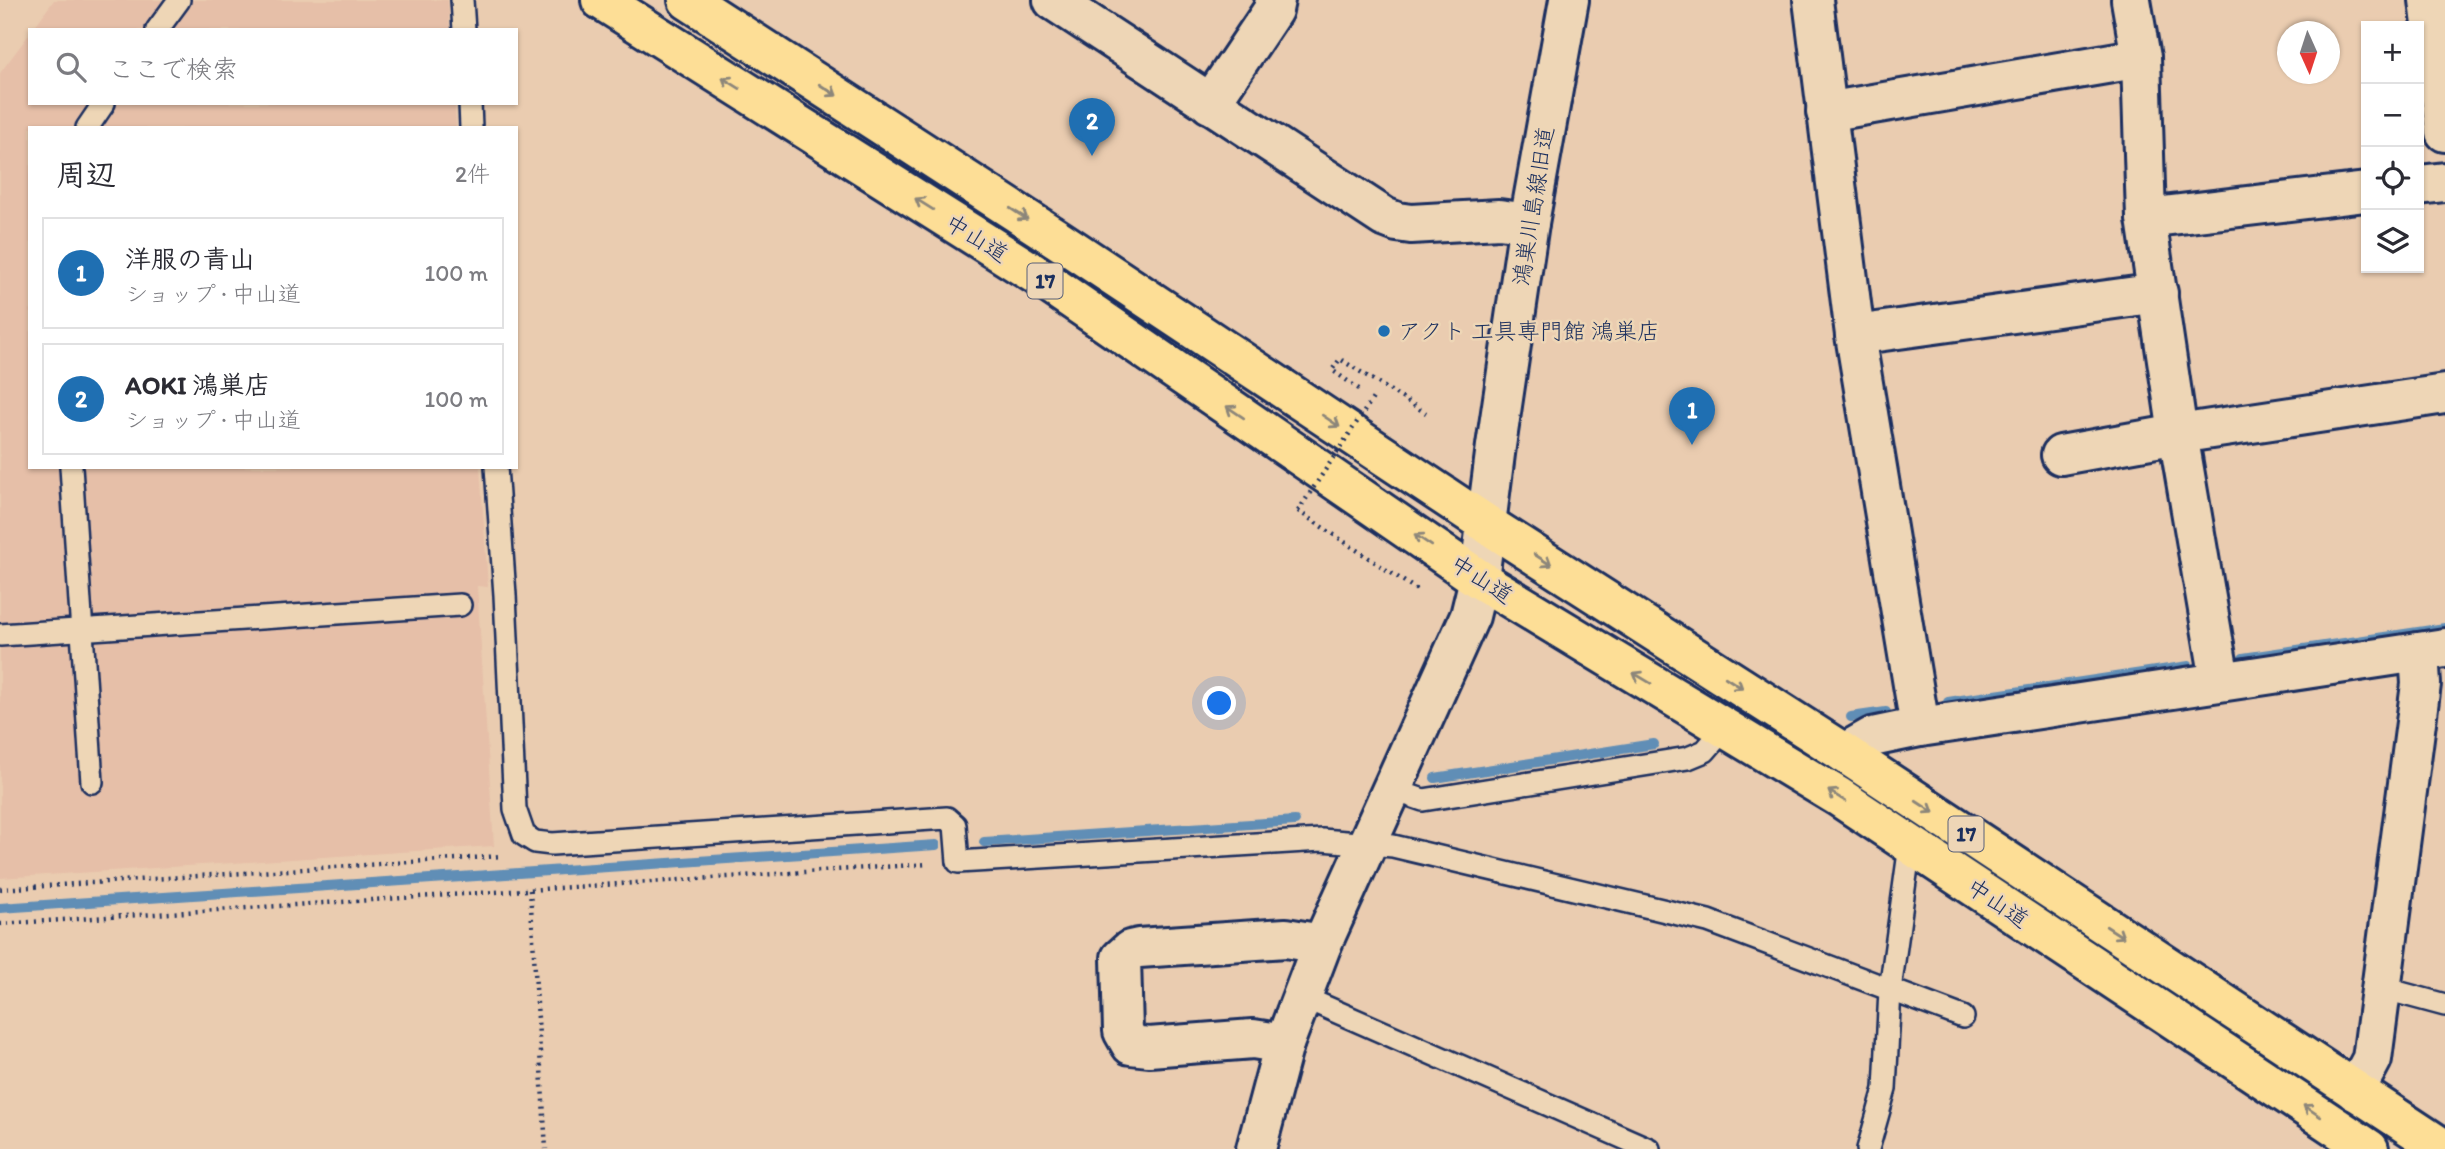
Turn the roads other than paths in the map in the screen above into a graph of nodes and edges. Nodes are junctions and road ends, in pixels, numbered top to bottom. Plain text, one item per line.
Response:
1 (178, 0) edge
2 (462, 0) edge
3 (601, 0) edge
4 (688, 0) edge
5 (1053, 0) edge
6 (1275, 0) edge
7 (1569, 0) edge
8 (1813, 0) edge
9 (2131, 0) edge
10 (2430, 5) edge
11 (158, 28) edge
12 (464, 28) edge
13 (2141, 58) junction
14 (1210, 104) junction
15 (103, 105) edge
16 (470, 105) edge
17 (1826, 112) junction
18 (88, 126) edge
19 (471, 126) edge
20 (2445, 132) edge
21 (2445, 182) edge
22 (2424, 184) edge
23 (2361, 193) edge
24 (2146, 218) junction
25 (1529, 223) junction
26 (2158, 293) junction
27 (1855, 335) junction
28 (2445, 394) edge
29 (2178, 433) junction
30 (2061, 455) dead end
31 (71, 469) edge
32 (496, 469) edge
33 (1485, 523) junction
34 (1479, 579) junction
35 (460, 605) dead end
36 (81, 630) junction
37 (0, 635) edge
38 (2432, 650) edge
39 (2220, 680) junction
40 (1920, 727) junction
41 (1725, 728) junction
42 (1844, 753) junction
43 (92, 782) dead end
44 (1391, 789) junction
45 (1366, 843) junction
46 (1910, 845) junction
47 (1322, 944) junction
48 (2382, 988) junction
49 (1890, 990) junction
50 (1303, 997) junction
51 (2445, 1005) edge
52 (1963, 1017) dead end
53 (1284, 1044) junction
54 (2355, 1091) junction
55 (1256, 1149) edge
56 (1650, 1149) edge
57 (1868, 1149) edge
58 (2369, 1149) edge
59 (2444, 1149) edge

1 - 11 lane
2 - 12 lane
34 -> 3 highway, 中山道 / 17
4 -> 33 highway, 中山道 / 17
5 - 14 street
6 - 14 street
7 - 25 street, 鴻巣川島線旧道
8 - 17 street
9 - 13 street
10 - 20 street
13 - 17 street
13 - 24 street
14 - 25 street
15 - 18 lane
16 - 19 lane
17 - 27 street
21 - 22 street
23 - 24 street
24 - 26 street
25 - 33 street, 鴻巣川島線旧道
26 - 27 street
26 - 29 street
27 - 40 street
28 - 29 street
29 - 30 street
29 - 39 street
31 - 36 lane
32 - 45 lane
33 - 34 street, 鴻巣川島線旧道
33 -> 42 highway, 中山道 / 17
41 -> 34 highway, 中山道 / 17
34 - 44 street, 鴻巣川島線旧道
35 - 36 lane
36 - 37 lane
36 - 43 lane
38 - 39 street
38 - 48 street
39 - 40 street
40 - 42 street
41 - 44 lane
46 -> 41 highway, 中山道 / 17
42 -> 54 highway, 中山道 / 17
44 - 45 street, 鴻巣川島線旧道
45 - 47 street, 鴻巣川島線旧道
45 - 49 lane
46 - 49 lane
58 -> 46 highway, 中山道 / 17
47 - 50 street, 鴻巣川島線旧道
47 - 53 street
48 - 51 lane
48 - 54 street
49 - 52 lane
49 - 57 lane
50 - 53 street, 鴻巣川島線旧道
50 - 56 lane
53 - 55 street, 鴻巣川島線旧道
54 - 59 highway, 中山道 / 17

